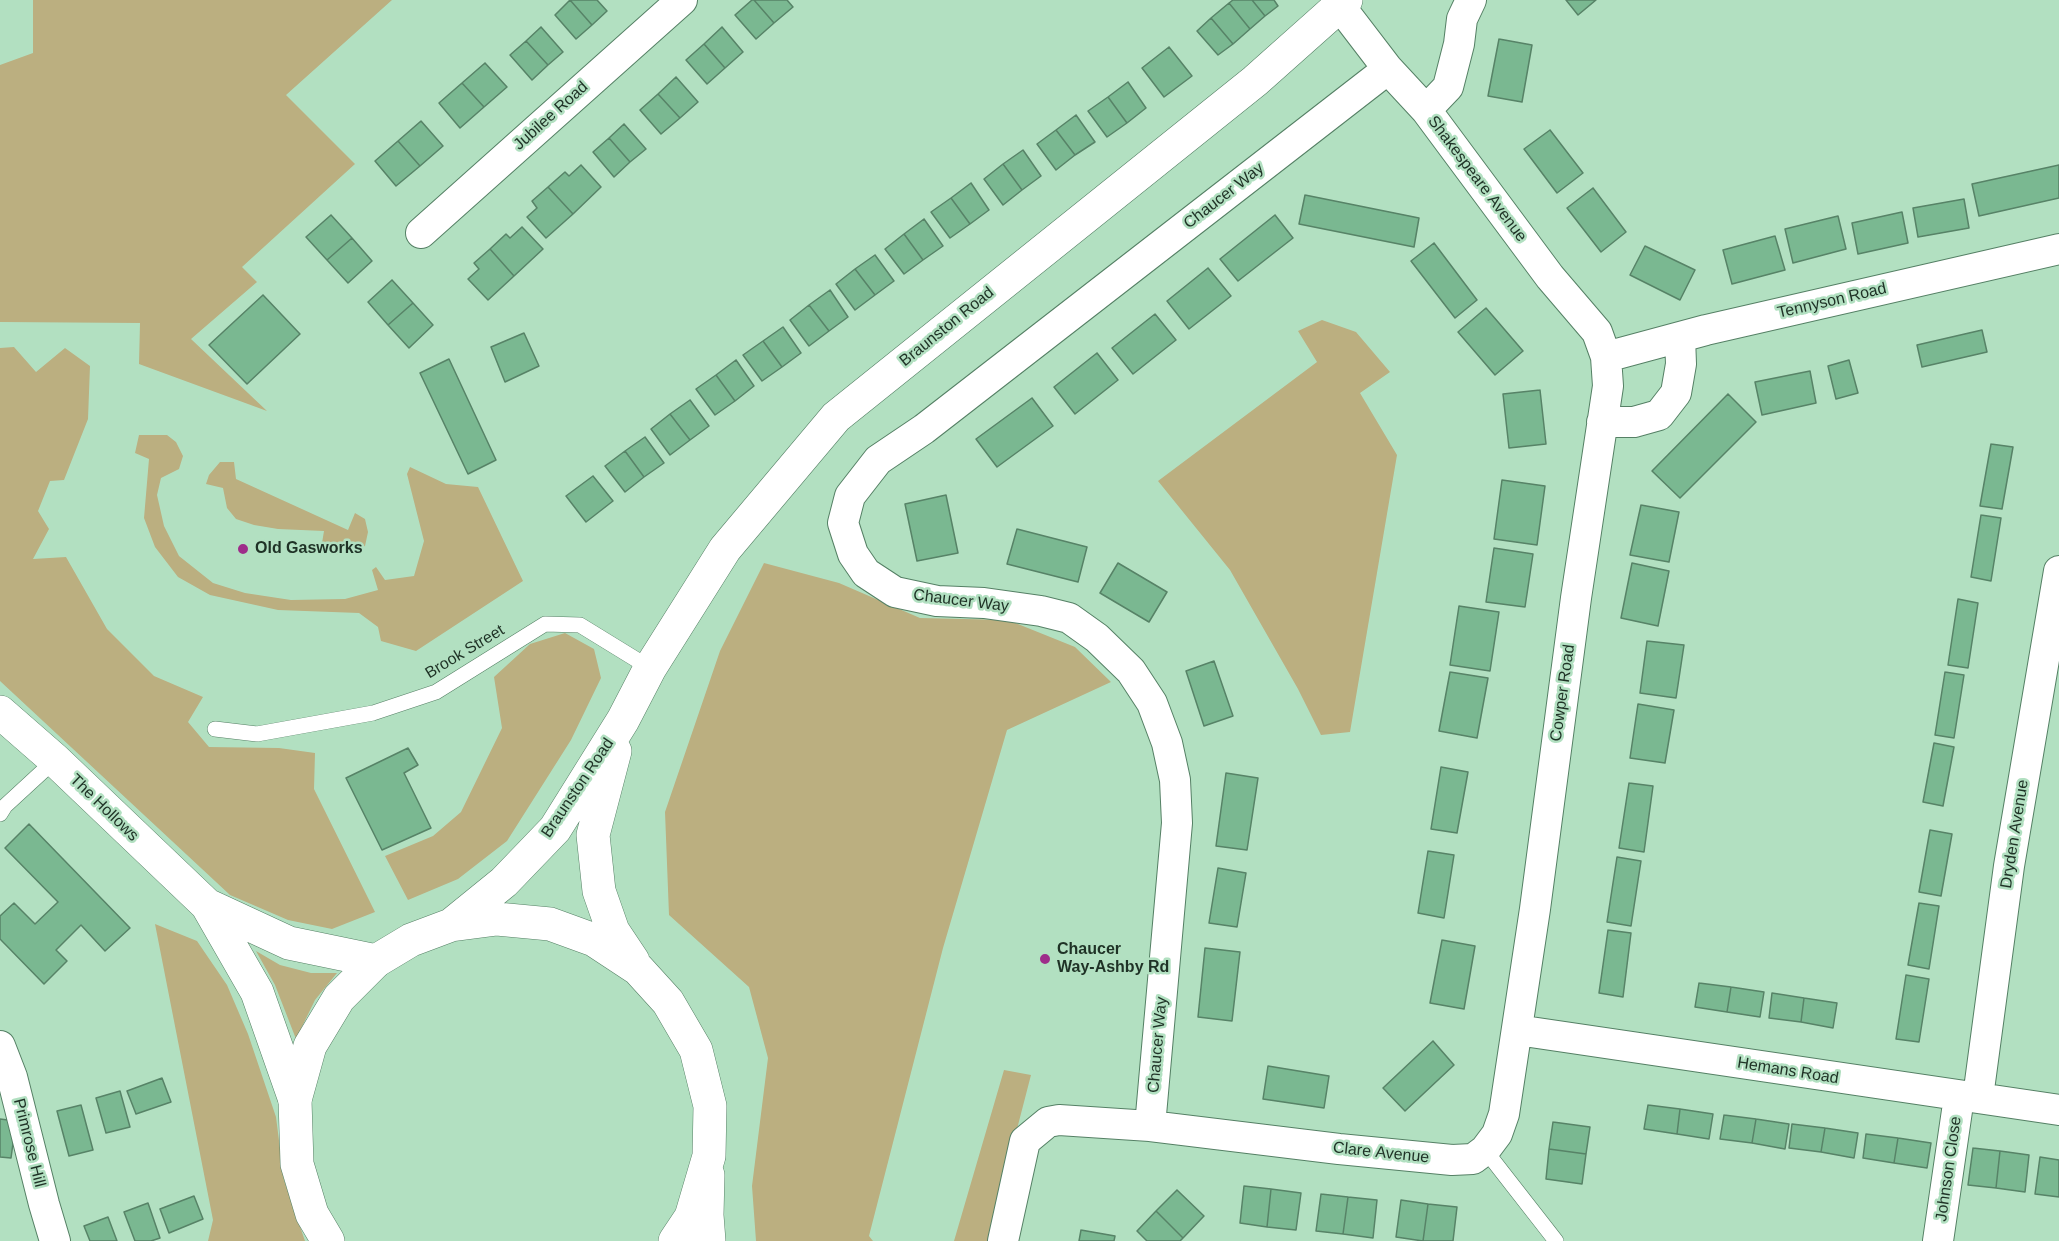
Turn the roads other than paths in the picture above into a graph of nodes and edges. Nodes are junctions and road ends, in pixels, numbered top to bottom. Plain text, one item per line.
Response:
1 (682, 0) edge
2 (1471, 0) edge
3 (1342, 3) edge
4 (1388, 69) junction
5 (1426, 110) junction
6 (421, 232) dead end
7 (2059, 249) edge
8 (1680, 337) junction
9 (1606, 357) junction
10 (1602, 422) junction
11 (2059, 571) edge
12 (650, 668) junction
13 (0, 712) edge
14 (623, 720) junction
15 (215, 729) dead end
16 (55, 760) junction
17 (0, 814) edge
18 (207, 905) junction
19 (451, 925) junction
20 (376, 962) junction
21 (638, 969) junction
22 (1517, 1030) junction
23 (0, 1046) edge
24 (1969, 1097) junction
25 (295, 1100) junction
26 (2059, 1110) edge
27 (1150, 1126) junction
28 (1485, 1150) junction
29 (709, 1156) junction
30 (55, 1241) edge
31 (328, 1241) edge
32 (675, 1241) edge
33 (709, 1241) edge
34 (1003, 1241) edge
35 (1556, 1241) edge
36 (1938, 1241) edge

1 - 6 street, Jubilee Road
2 - 5 street
3 - 4 street, Shakespeare Avenue
3 - 12 main road, Braunston Road
4 - 5 street, Shakespeare Avenue
4 - 27 street, Chaucer Way
5 - 9 street, Shakespeare Avenue
7 - 8 street, Tennyson Road
8 - 9 street, Tennyson Road
8 - 10 street
9 - 10 street, Cowper Road
10 - 22 street, Cowper Road
11 - 24 street, Dryden Avenue
12 - 14 main road, Braunston Road
12 - 15 lane, Brook Street
13 - 16 main road, The Hollows
14 - 19 main road, Braunston Road
14 - 21 main road, Braunston Road
16 - 17 lane
16 - 18 main road, The Hollows
18 - 20 main road
18 - 25 main road
19 - 20 main road
19 - 21 main road
20 - 25 main road
21 - 29 main road
22 - 24 street, Hemans Road
22 - 28 street
23 - 30 street, Primrose Hill
24 - 26 street, Hemans Road
24 - 36 street, Johnson Close
25 - 31 main road
27 - 28 street, Clare Avenue
27 - 34 street, Clare Avenue
28 - 35 lane
29 - 32 main road
29 - 33 main road

